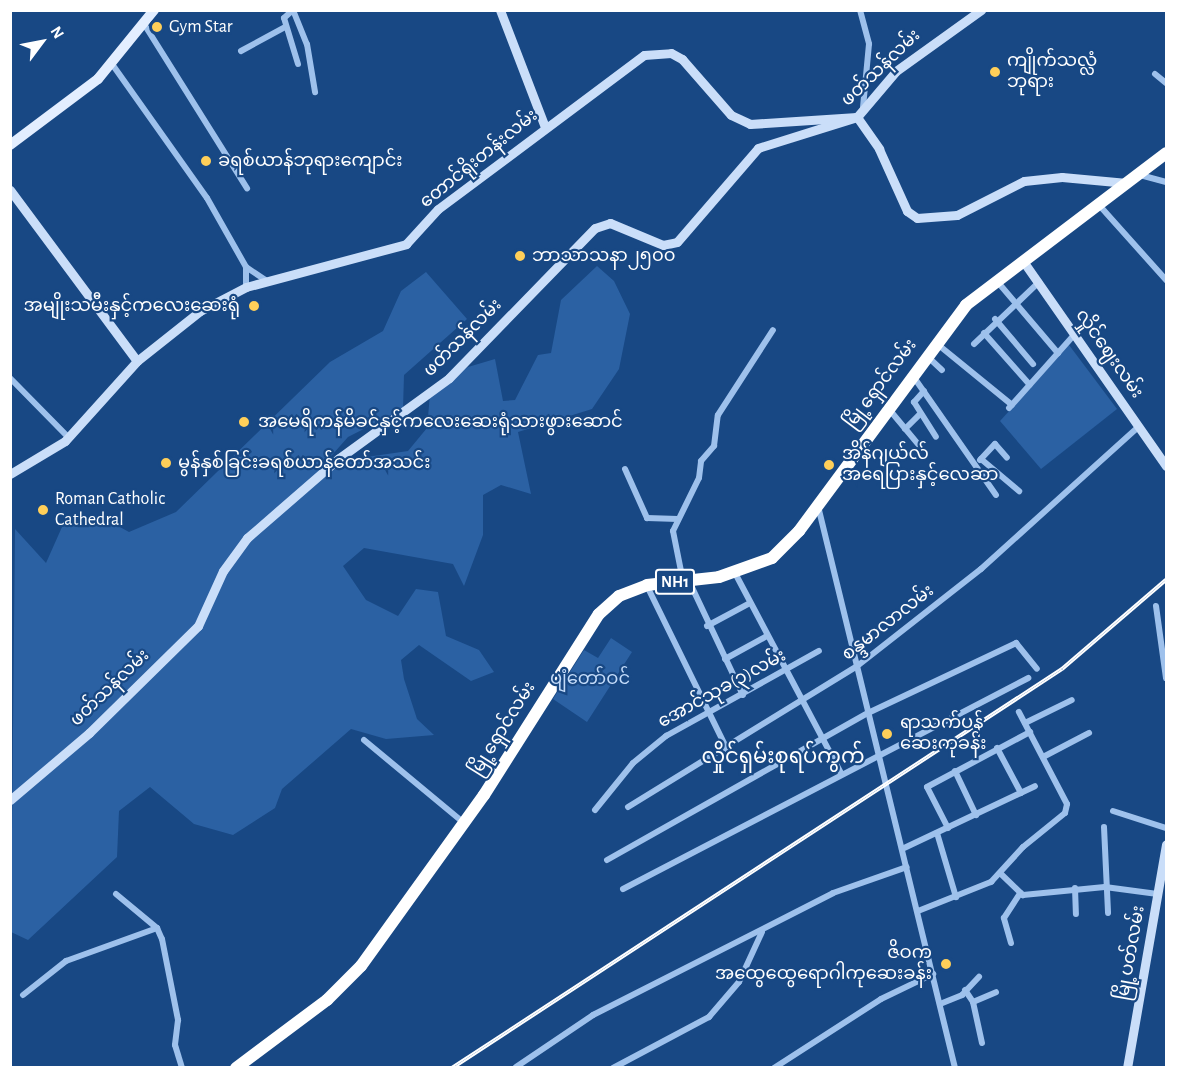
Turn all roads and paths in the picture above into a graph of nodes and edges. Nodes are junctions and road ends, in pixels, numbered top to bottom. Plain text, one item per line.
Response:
1 (154, 10) edge
2 (500, 10) edge
3 (860, 10) edge
4 (981, 10) edge
5 (144, 24) junction
6 (285, 27) junction
7 (241, 51) dead end
8 (112, 64) junction
9 (298, 64) dead end
10 (1155, 74) dead end
11 (1167, 83) edge
12 (315, 92) dead end
13 (863, 108) junction
14 (856, 117) junction
15 (545, 127) junction
16 (10, 145) edge
17 (1167, 153) edge
18 (1139, 175) junction
19 (1167, 182) edge
20 (1127, 183) junction
21 (247, 188) dead end
22 (10, 190) edge
23 (1099, 205) junction
24 (1023, 261) junction
25 (246, 267) junction
26 (996, 279) junction
27 (1167, 280) edge
28 (1039, 282) junction
29 (270, 284) junction
30 (246, 287) junction
31 (1015, 301) junction
32 (995, 319) junction
33 (774, 330) dead end
34 (984, 333) junction
35 (1075, 334) junction
36 (935, 342) junction
37 (974, 344) dead end
38 (1058, 353) junction
39 (925, 355) junction
40 (137, 361) junction
41 (1033, 364) dead end
42 (942, 370) dead end
43 (911, 373) junction
44 (10, 378) edge
45 (1030, 385) junction
46 (924, 391) junction
47 (886, 406) junction
48 (919, 415) junction
49 (1139, 426) junction
50 (905, 429) junction
51 (68, 437) junction
52 (936, 437) dead end
53 (918, 444) dead end
54 (1007, 458) dead end
55 (979, 460) junction
56 (1167, 466) edge
57 (625, 469) dead end
58 (10, 474) edge
59 (1019, 491) dead end
60 (996, 495) dead end
61 (818, 503) junction
62 (678, 519) junction
63 (735, 573) junction
64 (686, 581) junction
65 (647, 585) junction
66 (750, 603) junction
67 (1156, 606) dead end
68 (706, 626) junction
69 (767, 636) junction
70 (819, 651) dead end
71 (725, 659) junction
72 (856, 667) junction
73 (1037, 669) dead end
74 (785, 672) junction
75 (1028, 678) dead end
76 (1167, 678) edge
77 (743, 695) junction
78 (1072, 699) dead end
79 (802, 703) junction
80 (1019, 712) dead end
81 (709, 713) junction
82 (868, 713) junction
83 (1025, 723) junction
84 (1030, 732) junction
85 (1089, 733) dead end
86 (822, 738) junction
87 (364, 740) dead end
88 (997, 748) junction
89 (727, 749) junction
90 (879, 754) junction
91 (1043, 757) junction
92 (956, 771) junction
93 (841, 773) junction
94 (1035, 786) dead end
95 (1020, 793) junction
96 (10, 800) edge
97 (628, 807) dead end
98 (595, 810) dead end
99 (1113, 811) dead end
100 (976, 815) junction
101 (464, 823) junction
102 (1104, 827) dead end
103 (948, 828) junction
104 (1167, 828) edge
105 (937, 833) junction
106 (1167, 844) edge
107 (902, 849) junction
108 (607, 860) dead end
109 (907, 867) junction
110 (1000, 873) junction
111 (1107, 887) junction
112 (1075, 888) junction
113 (623, 889) dead end
114 (1020, 893) junction
115 (116, 894) dead end
116 (1158, 894) junction
117 (956, 897) junction
118 (918, 911) junction
119 (1108, 913) dead end
120 (1076, 914) dead end
121 (157, 928) junction
122 (762, 932) junction
123 (1011, 943) dead end
124 (933, 974) junction
125 (979, 977) dead end
126 (966, 990) junction
127 (996, 992) dead end
128 (24, 995) dead end
129 (973, 1002) junction
130 (940, 1004) junction
131 (982, 1043) dead end
132 (524, 1065) edge
133 (516, 1067) edge
134 (183, 1068) edge
135 (236, 1068) edge
136 (613, 1068) edge
137 (774, 1068) edge
138 (955, 1068) edge
139 (1127, 1068) edge

1 - 5 main road
2 - 15 street
3 - 13 street
4 - 13 street, ဖတ်သန်လမ်း
5 - 8 main road
5 - 21 street
6 - 7 street
6 - 9 street
6 - 12 street
8 - 16 main road
8 - 25 street
10 - 11 street
13 - 14 street, ဖတ်သန်လမ်း
14 - 15 street, တောင်ရိုးတန်းလမ်း
14 - 20 street
14 - 96 street, ဖတ်သန်လမ်း
15 - 29 street, တောင်ရိုးတန်းလမ်း
17 - 18 highway, မြို့ရှောင်လမ်း / NH1
18 - 19 street
18 - 20 highway, မြို့ရှောင်လမ်း / NH1
20 - 23 highway, မြို့ရှောင်လမ်း / NH1
22 - 40 street
23 - 24 highway, မြို့ရှောင်လမ်း / NH1
23 - 27 street
24 - 26 highway, မြို့ရှောင်လမ်း / NH1
24 - 28 street, လှိုင်ဈေးလမ်း
25 - 29 street
25 - 30 street
26 - 31 street
26 - 36 highway, မြို့ရှောင်လမ်း / NH1
28 - 31 street
28 - 35 street, လှိုင်ဈေးလမ်း
29 - 30 street, တောင်ရိုးတန်းလမ်း
30 - 40 street, တောင်ရိုးတန်းလမ်း
31 - 32 street
31 - 38 street
32 - 34 street
32 - 41 street
33 - 62 street
34 - 37 street
34 - 45 street
35 - 38 street
35 - 49 street, လှိုင်ဈေးလမ်း
36 - 39 highway, မြို့ရှောင်လမ်း / NH1
36 - 45 street
38 - 45 street
39 - 42 street
39 - 43 highway, မြို့ရှောင်လမ်း / NH1
40 - 51 street, တောင်ရိုးတန်းလမ်း
43 - 46 street
43 - 47 highway, မြို့ရှောင်လမ်း / NH1
44 - 51 street
46 - 48 street
46 - 55 street
47 - 50 street
47 - 61 highway, မြို့ရှောင်လမ်း / NH1
48 - 50 street
48 - 52 street
49 - 56 street, လှိုင်ဈေးလမ်း
49 - 72 street, စန္ဒမာလာလမ်း
50 - 53 street
51 - 58 street, တောင်ရိုးတန်းလမ်း
54 - 55 street
55 - 59 street
55 - 60 street
57 - 62 street
61 - 63 highway, မြို့ရှောင်လမ်း / NH1
61 - 72 street
62 - 64 street
63 - 64 highway, မြို့ရှောင်လမ်း / NH1
63 - 66 street
64 - 65 highway, မြို့ရှောင်လမ်း / NH1
64 - 68 street
65 - 81 street
65 - 101 highway, မြို့ရှောင်လမ်း / NH1
66 - 68 street
66 - 69 street
67 - 76 street
68 - 71 street
69 - 71 street
69 - 74 street
70 - 74 street, အောင်သုခ(၃)လမ်း
71 - 77 street
72 - 79 street, စန္ဒမာလာလမ်း
72 - 82 street
73 - 82 street
74 - 77 street, အောင်သုခ(၃)လမ်း
74 - 79 street
75 - 90 street
77 - 81 street, အောင်သုခ(၃)လမ်း
78 - 83 street
79 - 86 street
79 - 89 street, စန္ဒမာလာလမ်း
80 - 83 street
81 - 89 street
81 - 98 street, အောင်သုခ(၃)လမ်း
82 - 86 street
82 - 90 street
83 - 84 street
84 - 88 street
84 - 91 street
85 - 91 street
86 - 93 street
86 - 108 street
87 - 101 street
88 - 92 street
88 - 95 street
89 - 97 street, စန္ဒမာလာလမ်း
90 - 93 street
90 - 107 street
91 - 110 street
92 - 100 street
92 - 103 street
93 - 113 street
94 - 95 street
95 - 100 street
99 - 104 street
100 - 103 street
101 - 135 highway, မြို့ရှောင်လမ်း / NH1
102 - 111 street
103 - 105 street
105 - 107 street
105 - 117 street
106 - 116 street, မြို့ပတ်လမ်း
107 - 109 street
109 - 118 street
109 - 122 street
110 - 114 street
110 - 117 street
111 - 112 street
111 - 116 street
111 - 119 street
112 - 114 street
112 - 120 street
114 - 123 street
115 - 121 street
116 - 139 street, မြို့ပတ်လမ်း
117 - 118 street
118 - 124 street
121 - 128 street
121 - 134 street
122 - 132 street
122 - 136 street
124 - 130 street
124 - 137 street
125 - 126 street
126 - 129 street
126 - 130 street
127 - 129 street
129 - 131 street
130 - 138 street
132 - 133 street

